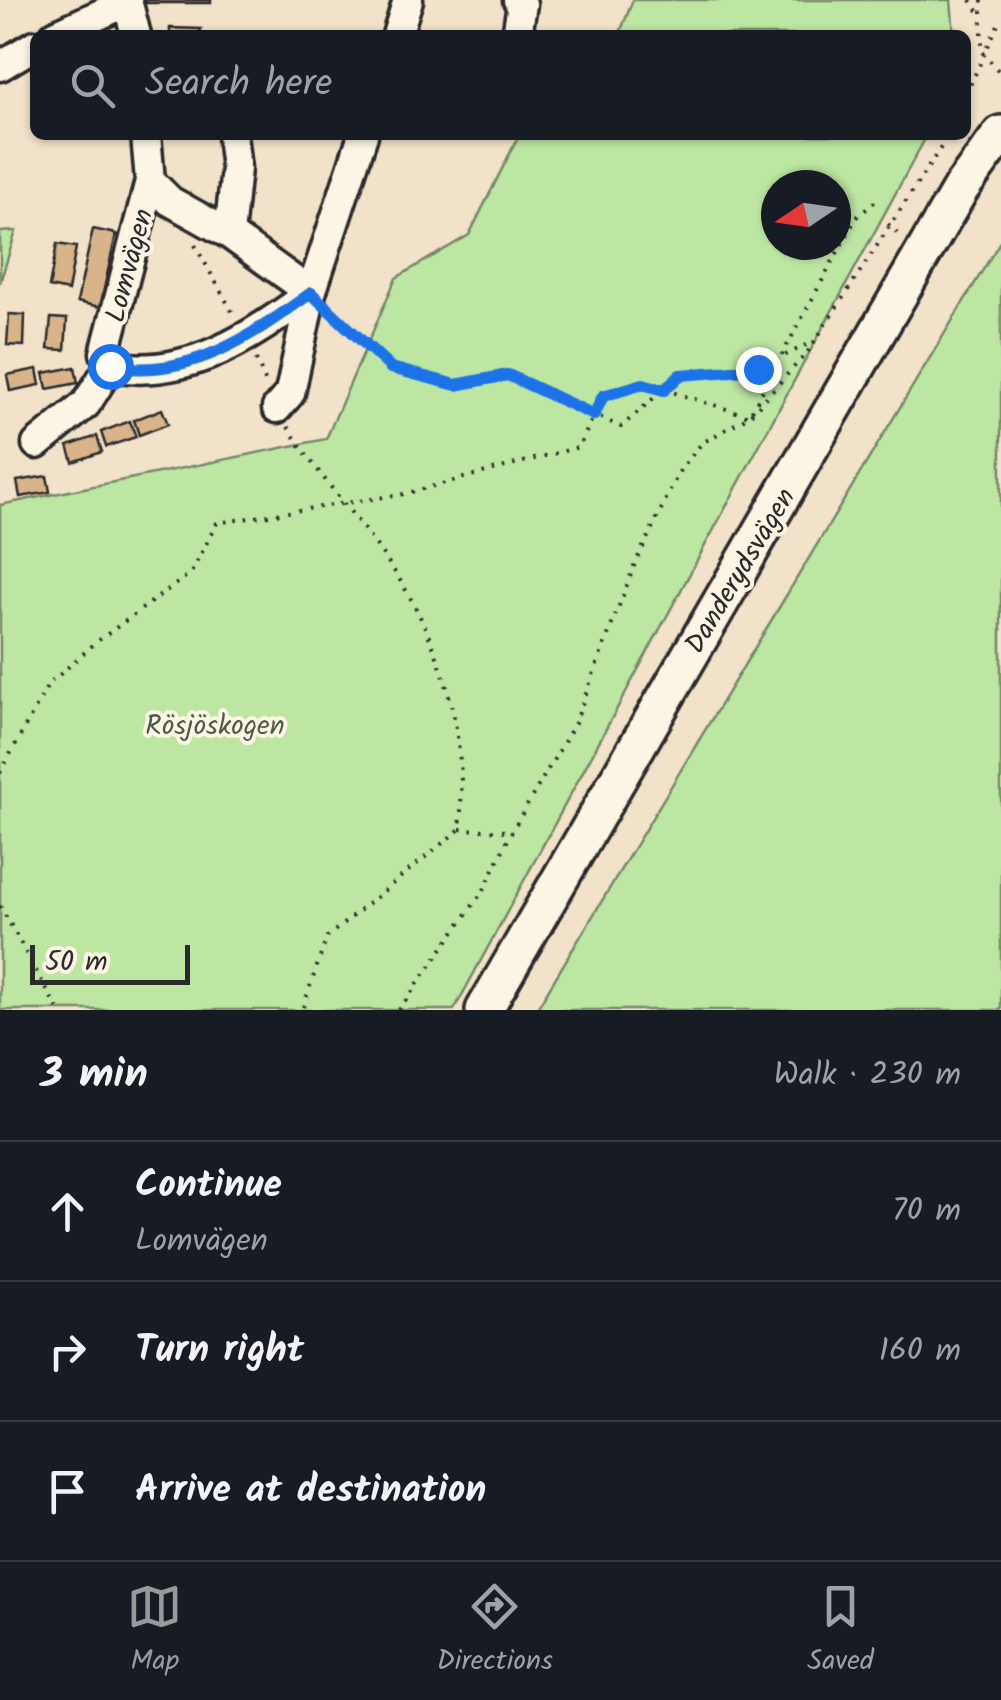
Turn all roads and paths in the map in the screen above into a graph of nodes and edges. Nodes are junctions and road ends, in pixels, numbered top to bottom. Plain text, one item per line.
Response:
1 (408, 0) edge
2 (518, 0) edge
3 (971, 0) edge
4 (982, 0) edge
5 (128, 1) edge
6 (980, 14) junction
7 (1001, 18) edge
8 (66, 30) edge
9 (135, 30) edge
10 (399, 30) edge
11 (518, 30) edge
12 (30, 48) edge
13 (982, 52) junction
14 (0, 66) edge
15 (1001, 74) edge
16 (971, 81) edge
17 (1001, 134) edge
18 (146, 140) edge
19 (233, 140) edge
20 (362, 140) edge
21 (946, 140) edge
22 (150, 180) junction
23 (879, 198) dead end
24 (170, 201) junction
25 (229, 234) junction
26 (311, 293) junction
27 (247, 339) junction
28 (814, 341) junction
29 (780, 358) junction
30 (110, 366) junction
31 (664, 390) junction
32 (277, 408) junction
33 (594, 415) junction
34 (749, 416) junction
35 (37, 444) dead end
36 (341, 502) junction
37 (0, 773) edge
38 (460, 829) junction
39 (512, 831) junction
40 (0, 906) edge
41 (58, 1010) edge
42 (302, 1010) edge
43 (400, 1010) edge
44 (484, 1010) edge

1 - 10 lane
2 - 11 lane
3 - 6 path
4 - 6 path
5 - 8 lane
5 - 9 lane
6 - 13 path
7 - 13 path
12 - 14 lane
13 - 15 path
13 - 16 path
17 - 44 main road, Danderydsvägen
18 - 22 lane, Lomvägen
19 - 25 lane
20 - 26 lane
21 - 28 path
22 - 24 lane, Lomvägen
22 - 30 lane, Lomvägen
23 - 29 path
24 - 25 lane, Lomvägen
24 - 27 path
25 - 26 lane, Lomvägen
26 - 27 lane
26 - 32 lane
26 - 33 path
27 - 30 lane
27 - 32 path
28 - 29 path
28 - 34 path
29 - 31 path
29 - 34 path
30 - 35 lane
31 - 33 path
31 - 33 path
31 - 34 path
32 - 36 path
33 - 36 path
34 - 39 path
36 - 37 path
36 - 38 path
38 - 39 path
38 - 42 path
39 - 43 path
40 - 41 path

